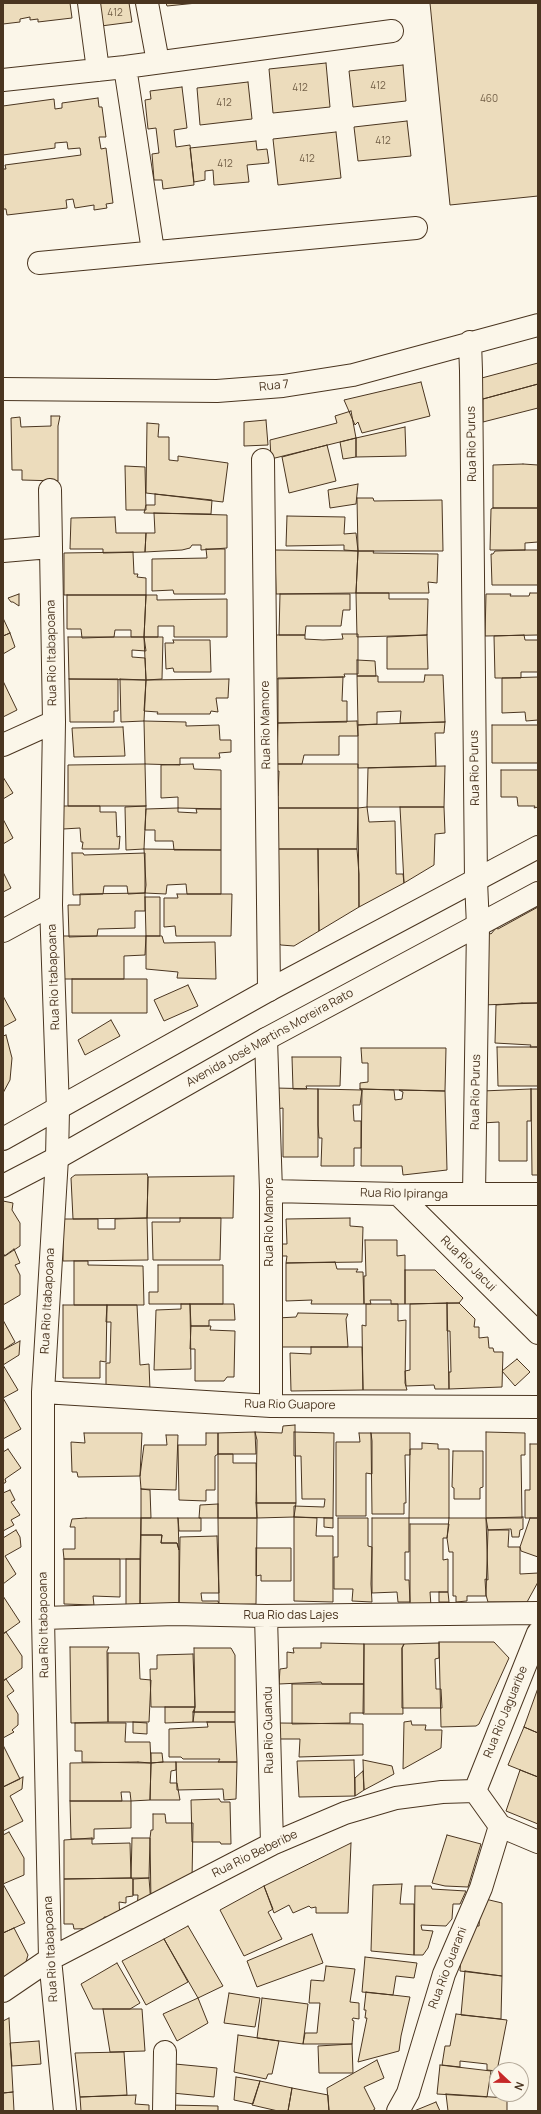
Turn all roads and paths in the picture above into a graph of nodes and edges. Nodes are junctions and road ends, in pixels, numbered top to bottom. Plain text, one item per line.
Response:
1 (89, 3) edge
2 (147, 3) edge
3 (392, 31) dead end
4 (158, 62) junction
5 (125, 67) junction
6 (98, 70) junction
7 (3, 80) edge
8 (416, 228) dead end
9 (153, 251) junction
10 (39, 263) dead end
11 (538, 325) edge
12 (470, 342) junction
13 (3, 389) edge
14 (263, 460) dead end
15 (50, 490) dead end
16 (50, 548) junction
17 (3, 551) edge
18 (54, 722) junction
19 (3, 745) edge
20 (538, 847) edge
21 (476, 881) junction
22 (538, 893) edge
23 (51, 905) junction
24 (478, 926) junction
25 (3, 931) edge
26 (269, 990) junction
27 (266, 1039) junction
28 (58, 1110) junction
29 (3, 1139) edge
30 (57, 1158) junction
31 (3, 1186) edge
32 (271, 1191) junction
33 (398, 1194) junction
34 (474, 1194) junction
35 (538, 1194) edge
36 (538, 1333) edge
37 (43, 1392) junction
38 (271, 1406) junction
39 (538, 1407) edge
40 (538, 1613) edge
41 (266, 1616) junction
42 (43, 1618) junction
43 (538, 1633) edge
44 (475, 1791) junction
45 (500, 1826) junction
46 (538, 1842) edge
47 (272, 1844) junction
48 (50, 1959) junction
49 (3, 1991) edge
50 (165, 2052) dead end
51 (65, 2111) edge
52 (164, 2111) edge
53 (398, 2111) edge

1 - 6 street
2 - 4 street
3 - 4 street
4 - 5 street
5 - 6 street
5 - 9 street
6 - 7 street
8 - 9 street
9 - 10 street
11 - 12 street, Rua 7
12 - 13 street, Rua 7
12 - 21 street, Rua Rio Purus
14 - 26 street, Rua Rio Mamore
15 - 16 street, Rua Rio Itabapoana
16 - 17 street
16 - 18 street, Rua Rio Itabapoana
18 - 19 street
18 - 23 street, Rua Rio Itabapoana
20 - 21 street
21 - 24 street, Rua Rio Purus
21 - 26 street
22 - 24 street, Avenida José Martins Moreira Rato
23 - 25 street
23 - 28 street, Rua Rio Itabapoana
24 - 27 street, Avenida José Martins Moreira Rato
24 - 34 street, Rua Rio Purus
26 - 28 street
27 - 30 street, Avenida José Martins Moreira Rato
27 - 32 street, Rua Rio Mamore
28 - 29 street
28 - 30 street, Rua Rio Itabapoana
30 - 31 street, Avenida José Martins Moreira Rato
30 - 37 street, Rua Rio Itabapoana
32 - 33 street, Rua Rio Ipiranga
32 - 38 street, Rua Rio Mamore
33 - 34 street, Rua Rio Ipiranga
33 - 36 street, Rua Rio Jacui
34 - 35 street, Rua Rio Ipiranga
37 - 38 street, Rua Rio Guapore
37 - 42 street, Rua Rio Itabapoana
38 - 39 street, Rua Rio Guapore
40 - 41 street, Rua Rio das Lajes
41 - 42 street, Rua Rio das Lajes
41 - 47 street, Rua Rio Guandu
42 - 48 street, Rua Rio Itabapoana
43 - 44 street, Rua Rio Jaguaribe
44 - 45 street
44 - 47 street, Rua Rio Beberibe
45 - 46 street
45 - 53 street, Rua Rio Guarani
47 - 48 street, Rua Rio Beberibe
48 - 49 street, Rua Rio Beberibe
48 - 51 street, Rua Rio Itabapoana
50 - 52 street

